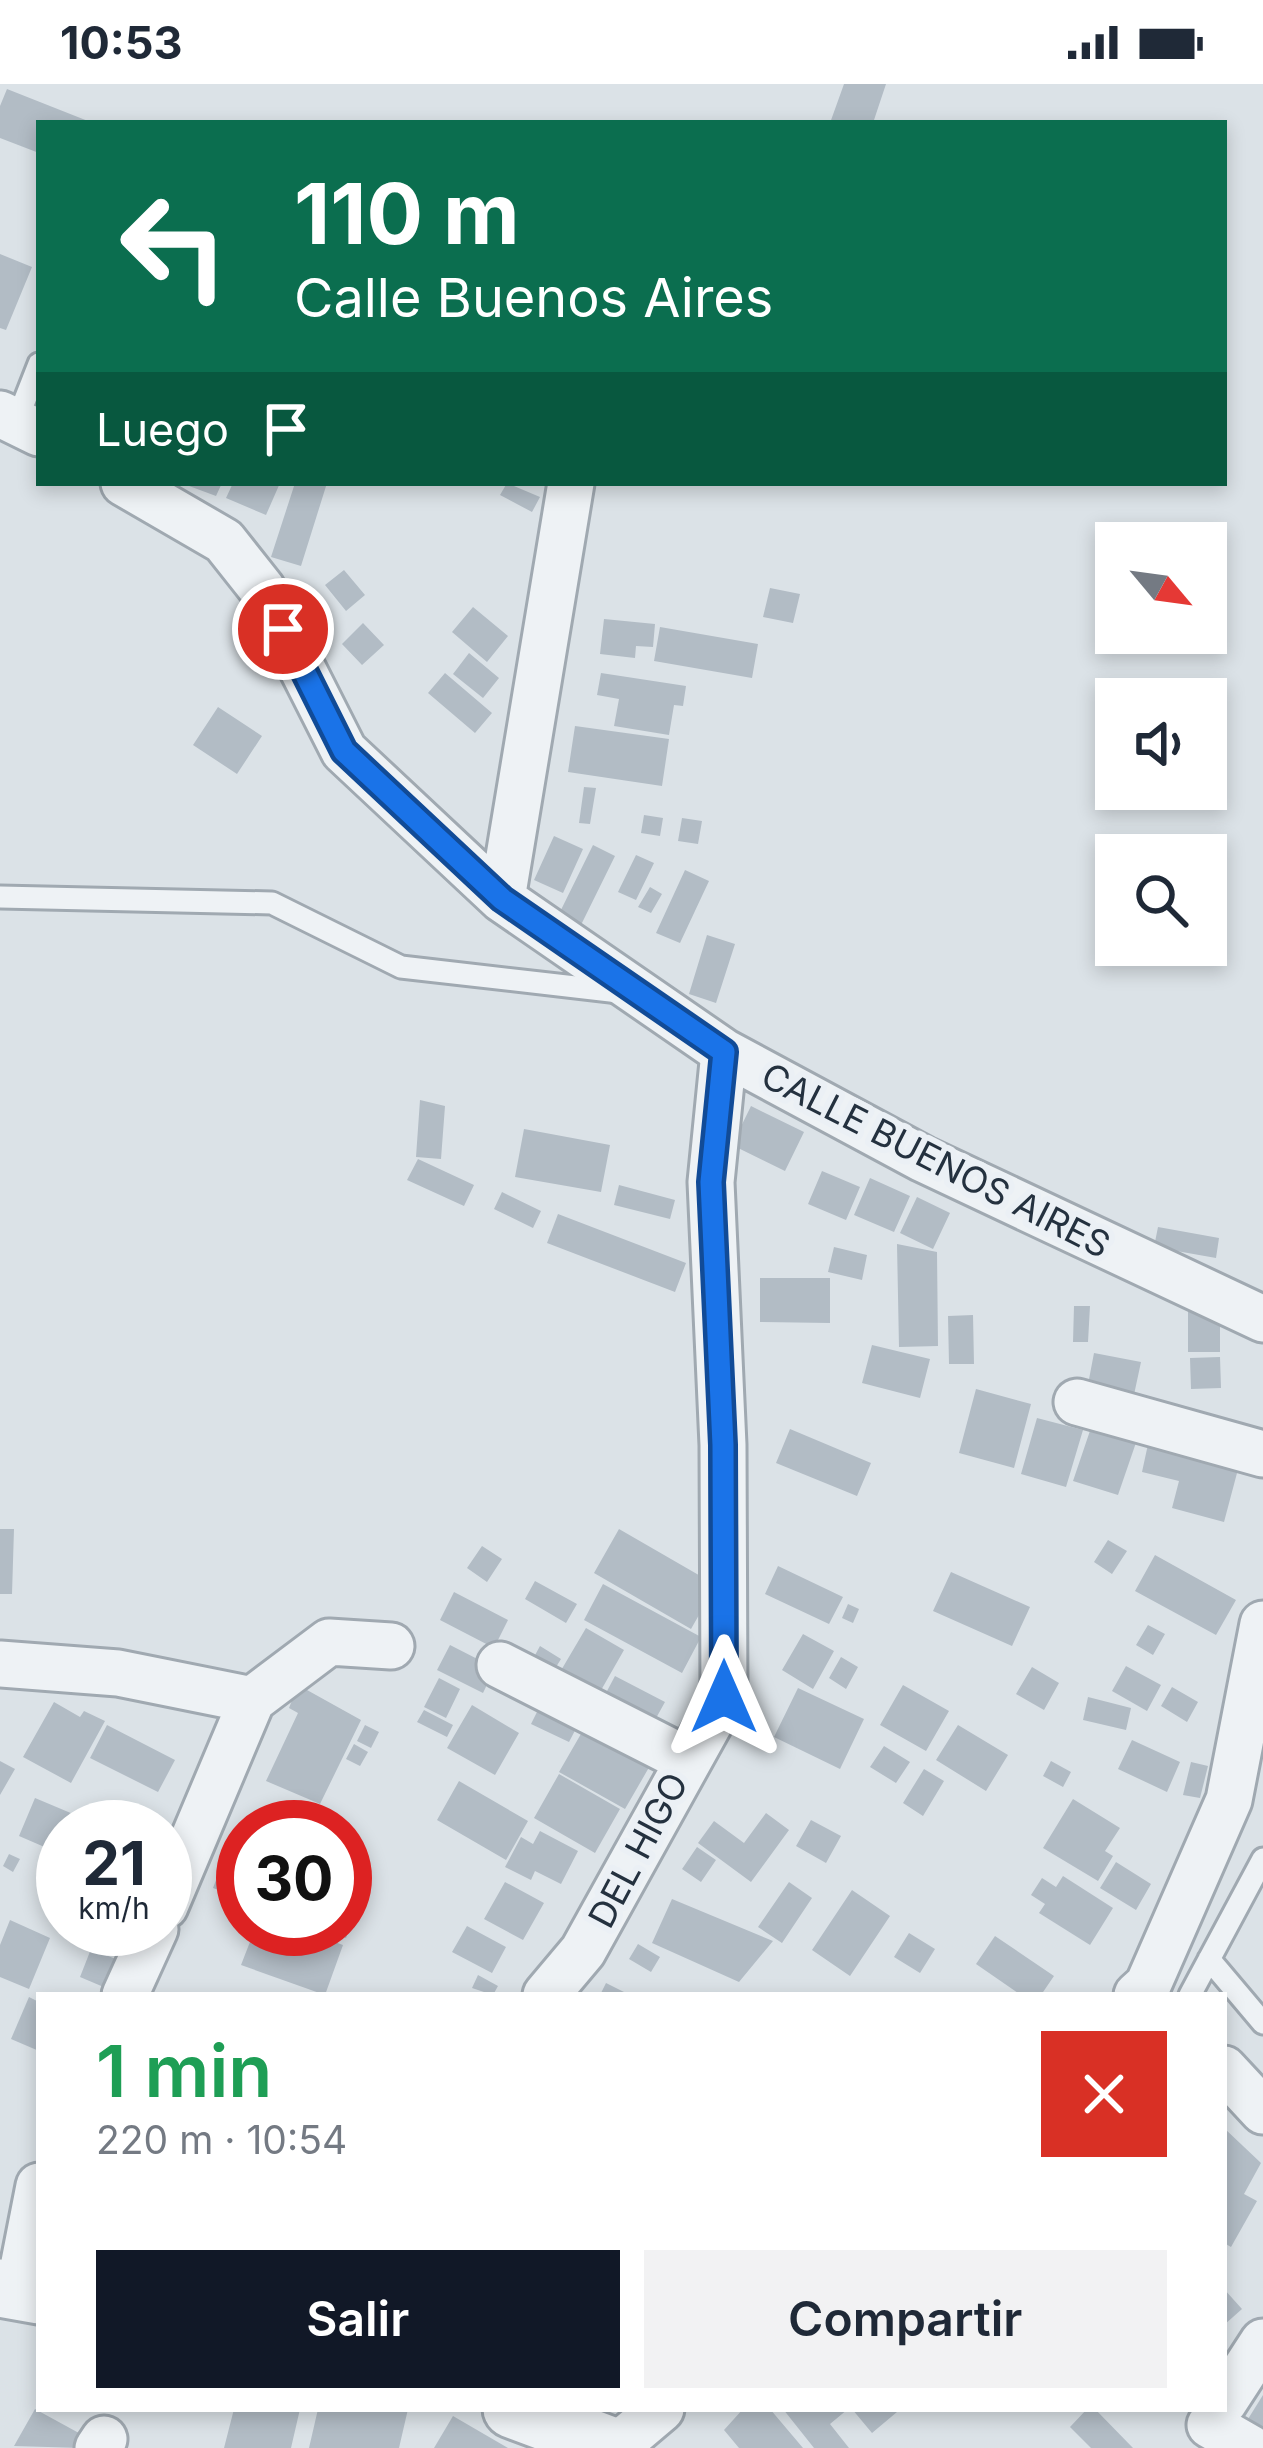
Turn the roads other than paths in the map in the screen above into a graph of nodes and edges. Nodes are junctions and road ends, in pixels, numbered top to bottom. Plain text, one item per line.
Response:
1 (36, 373) edge
2 (19, 422) edge
3 (129, 486) edge
4 (571, 486) edge
5 (0, 897) edge
6 (502, 899) junction
7 (640, 995) junction
8 (724, 1052) junction
9 (1263, 1319) edge
10 (1077, 1402) dead end
11 (1263, 1454) edge
12 (1263, 1624) edge
13 (391, 1646) dead end
14 (0, 1664) edge
15 (500, 1665) dead end
16 (252, 1700) junction
17 (687, 1760) junction
18 (192, 1842) edge
19 (1263, 1859) edge
20 (143, 1956) edge
21 (1209, 1959) junction
22 (126, 1992) edge
23 (549, 1992) edge
24 (1158, 1992) edge
25 (1160, 1992) edge
26 (1263, 2024) edge
27 (1227, 2071) edge
28 (1263, 2111) edge
29 (36, 2202) edge
30 (19, 2292) edge
31 (1263, 2342) edge
32 (1227, 2399) edge
33 (520, 2412) edge
34 (658, 2412) edge
35 (1213, 2421) edge
36 (615, 2448) edge
37 (1250, 2448) edge

1 - 2 lane
3 - 6 street, CALLE BUENOS AIRES
4 - 6 street
5 - 7 lane
6 - 7 street, CALLE BUENOS AIRES
7 - 8 street, CALLE BUENOS AIRES
8 - 9 street, CALLE BUENOS AIRES
8 - 17 street, DEL HIGO
10 - 11 street
12 - 24 street
13 - 16 street
14 - 16 street
15 - 17 street
16 - 18 street
17 - 23 street, DEL HIGO
19 - 21 lane
20 - 22 street
21 - 25 lane
21 - 26 lane
27 - 28 street
29 - 30 street
31 - 32 street
33 - 36 street
34 - 36 street
35 - 37 street

